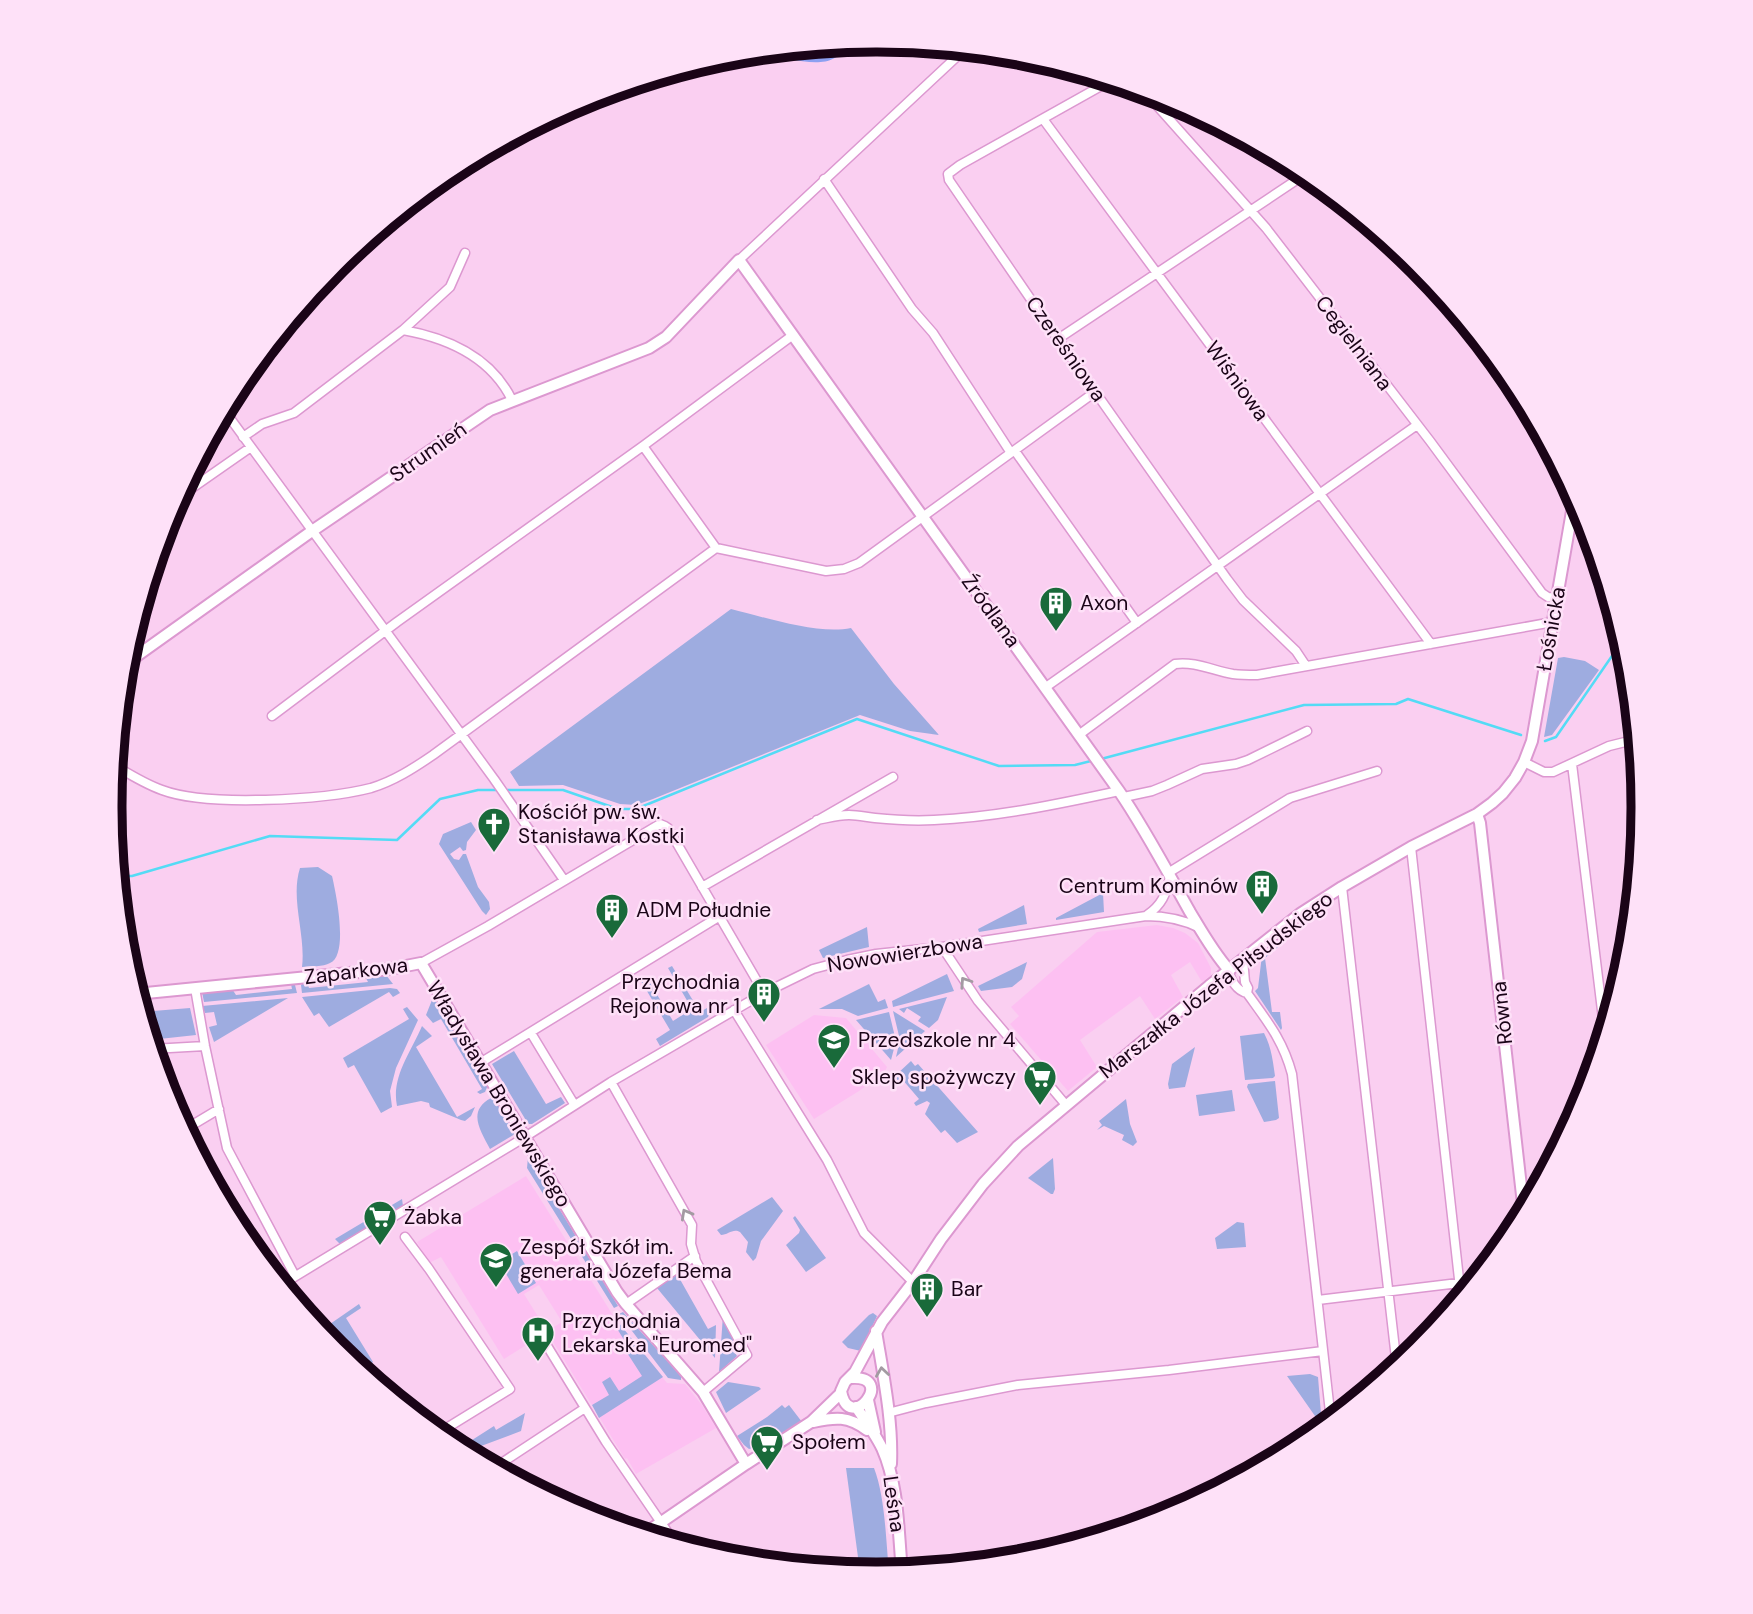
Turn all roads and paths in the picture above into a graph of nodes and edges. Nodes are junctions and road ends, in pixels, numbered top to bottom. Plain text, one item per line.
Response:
1 (956, 57) edge
2 (1099, 87) edge
3 (1159, 108) edge
4 (1043, 119) junction
5 (824, 179) junction
6 (1296, 180) edge
7 (1251, 210) junction
8 (464, 253) dead end
9 (739, 260) junction
10 (1156, 272) junction
11 (403, 330) junction
12 (793, 335) junction
13 (1058, 339) junction
14 (1095, 392) junction
15 (512, 400) junction
16 (230, 419) edge
17 (1417, 425) junction
18 (243, 437) junction
19 (643, 446) junction
20 (251, 447) junction
21 (1013, 452) junction
22 (193, 487) edge
23 (1319, 494) junction
24 (1572, 513) edge
25 (924, 517) junction
26 (312, 531) junction
27 (716, 548) junction
28 (1218, 566) junction
29 (1556, 598) junction
30 (1553, 622) junction
31 (1137, 623) junction
32 (385, 631) junction
33 (1431, 644) junction
34 (138, 655) edge
35 (1306, 666) junction
36 (1046, 687) junction
37 (272, 716) dead end
38 (1307, 731) dead end
39 (1080, 734) junction
40 (461, 735) junction
41 (1628, 741) edge
42 (1524, 762) junction
43 (1572, 764) junction
44 (123, 771) edge
45 (1377, 771) dead end
46 (893, 778) dead end
47 (1122, 794) junction
48 (1477, 814) junction
49 (817, 820) junction
50 (1411, 847) junction
51 (1169, 875) junction
52 (564, 880) junction
53 (702, 887) junction
54 (1342, 887) junction
55 (720, 916) junction
56 (1146, 916) junction
57 (1200, 929) junction
58 (942, 947) junction
59 (1242, 959) junction
60 (421, 963) junction
61 (1229, 970) junction
62 (1245, 982) junction
63 (195, 988) junction
64 (146, 992) edge
65 (764, 993) junction
66 (1247, 993) junction
67 (734, 1010) junction
68 (1602, 1012) edge
69 (531, 1033) junction
70 (205, 1046) junction
71 (162, 1048) edge
72 (480, 1063) junction
73 (611, 1082) junction
74 (574, 1104) junction
75 (1066, 1105) junction
76 (219, 1109) junction
77 (192, 1125) edge
78 (525, 1137) junction
79 (1522, 1197) edge
80 (405, 1237) dead end
81 (695, 1256) junction
82 (295, 1276) junction
83 (289, 1280) edge
84 (913, 1282) junction
85 (1460, 1283) joint
86 (1388, 1291) junction
87 (1318, 1300) junction
88 (626, 1304) junction
89 (876, 1331) junction
90 (541, 1336) dead end
91 (870, 1346) junction
92 (1323, 1351) junction
93 (1395, 1354) edge
94 (851, 1378) junction
95 (866, 1381) junction
96 (703, 1392) junction
97 (841, 1394) junction
98 (868, 1400) junction
99 (852, 1406) junction
100 (584, 1408) junction
101 (1330, 1410) edge
102 (888, 1413) junction
103 (811, 1422) junction
104 (448, 1428) edge
105 (875, 1436) junction
106 (503, 1462) edge
107 (746, 1464) junction
108 (891, 1474) junction
109 (660, 1523) junction
110 (654, 1527) edge
111 (666, 1531) edge
112 (901, 1561) edge

1 - 5 street
2 - 4 street, Czereśniowa
3 - 7 street, Cegielniana
4 - 10 street, Wiśniowa
4 - 13 street, Czereśniowa
5 - 9 street
5 - 21 street
6 - 7 street
7 - 10 street
7 - 17 street, Cegielniana
8 - 11 street
9 - 12 street, Źródlana
9 - 15 street, Strumień
10 - 13 street
10 - 23 street, Wiśniowa
11 - 15 street
11 - 18 street
12 - 19 street
12 - 25 street, Źródlana
13 - 14 street, Czereśniowa
14 - 21 street
14 - 28 street, Czereśniowa
15 - 26 street, Strumień
16 - 18 street
17 - 23 street
17 - 29 street, Cegielniana
18 - 20 street
19 - 27 street
19 - 32 street
20 - 22 street
20 - 26 street
21 - 25 street
21 - 31 street
23 - 28 street
23 - 33 street, Wiśniowa
24 - 29 street, Łośnicka
25 - 27 street
25 - 36 street, Źródlana
26 - 32 street
26 - 34 street, Strumień
27 - 40 street
28 - 31 street
28 - 35 street, Czereśniowa
29 - 30 street, Łośnicka
30 - 33 street
30 - 42 street, Łośnicka
31 - 36 street
32 - 37 street
32 - 40 street
33 - 35 street
35 - 39 street
36 - 39 street, Źródlana
38 - 47 street
39 - 47 street, Źródlana
40 - 44 street
40 - 52 street
41 - 43 street
42 - 43 street
42 - 48 street, Marszałka Józefa Piłsudskiego
43 - 68 street
45 - 51 street
46 - 49 street
47 - 49 street
47 - 51 street, Źródlana
48 - 50 street, Marszałka Józefa Piłsudskiego
48 - 79 street, Równa
49 - 53 street
50 - 54 street, Marszałka Józefa Piłsudskiego
50 - 85 street
51 - 56 street
51 - 57 street, Źródlana
52 - 53 street, Zaparkowa
52 - 60 street, Zaparkowa
53 - 55 street
54 - 59 street, Marszałka Józefa Piłsudskiego
54 - 86 street
55 - 65 street
55 - 69 street
56 - 57 street, Nowowierzbowa
56 - 58 street, Nowowierzbowa
57 - 61 street, Źródlana
58 - 65 street, Nowowierzbowa
75 -> 58 street
59 - 61 street, Marszałka Józefa Piłsudskiego
59 - 62 street
60 - 63 street, Zaparkowa
60 - 72 street, Władysława Broniewskiego
61 - 62 street
61 - 66 street
61 - 75 street, Marszałka Józefa Piłsudskiego
62 - 66 street
63 - 64 street, Zaparkowa
63 - 70 street
65 - 67 street, Nowowierzbowa
66 - 87 street
67 - 73 street, Nowowierzbowa
67 - 84 street
69 - 72 street
69 - 74 street
70 - 71 street
70 - 76 street
72 - 78 street, Władysława Broniewskiego
73 - 74 street, Nowowierzbowa
81 -> 73 street
74 - 78 street, Nowowierzbowa
75 - 84 street, Marszałka Józefa Piłsudskiego
76 - 77 street
76 - 82 street
78 - 82 street, Nowowierzbowa
78 - 88 street, Władysława Broniewskiego
80 - 104 street
81 - 88 street
81 - 96 street
82 - 83 street, Nowowierzbowa
84 - 89 street, Marszałka Józefa Piłsudskiego
85 - 86 street
86 - 87 street
86 - 93 street
87 - 92 street
88 - 96 street, Władysława Broniewskiego
89 - 91 street, Marszałka Józefa Piłsudskiego
102 -> 89 street
90 - 100 street
91 - 94 street
91 - 95 street
92 - 101 street
92 - 102 street
94 - 95 street
94 - 97 street
95 - 98 street
96 - 107 street, Władysława Broniewskiego
97 - 99 street
97 - 103 street
98 - 99 street
98 - 105 street, Leśna
99 - 103 street
99 - 105 street, Leśna
100 - 106 street
100 - 109 street
102 - 108 street
103 - 105 street
103 - 107 street
105 - 108 street, Leśna
107 - 109 street
108 - 112 street, Leśna
109 - 110 street
109 - 111 street

